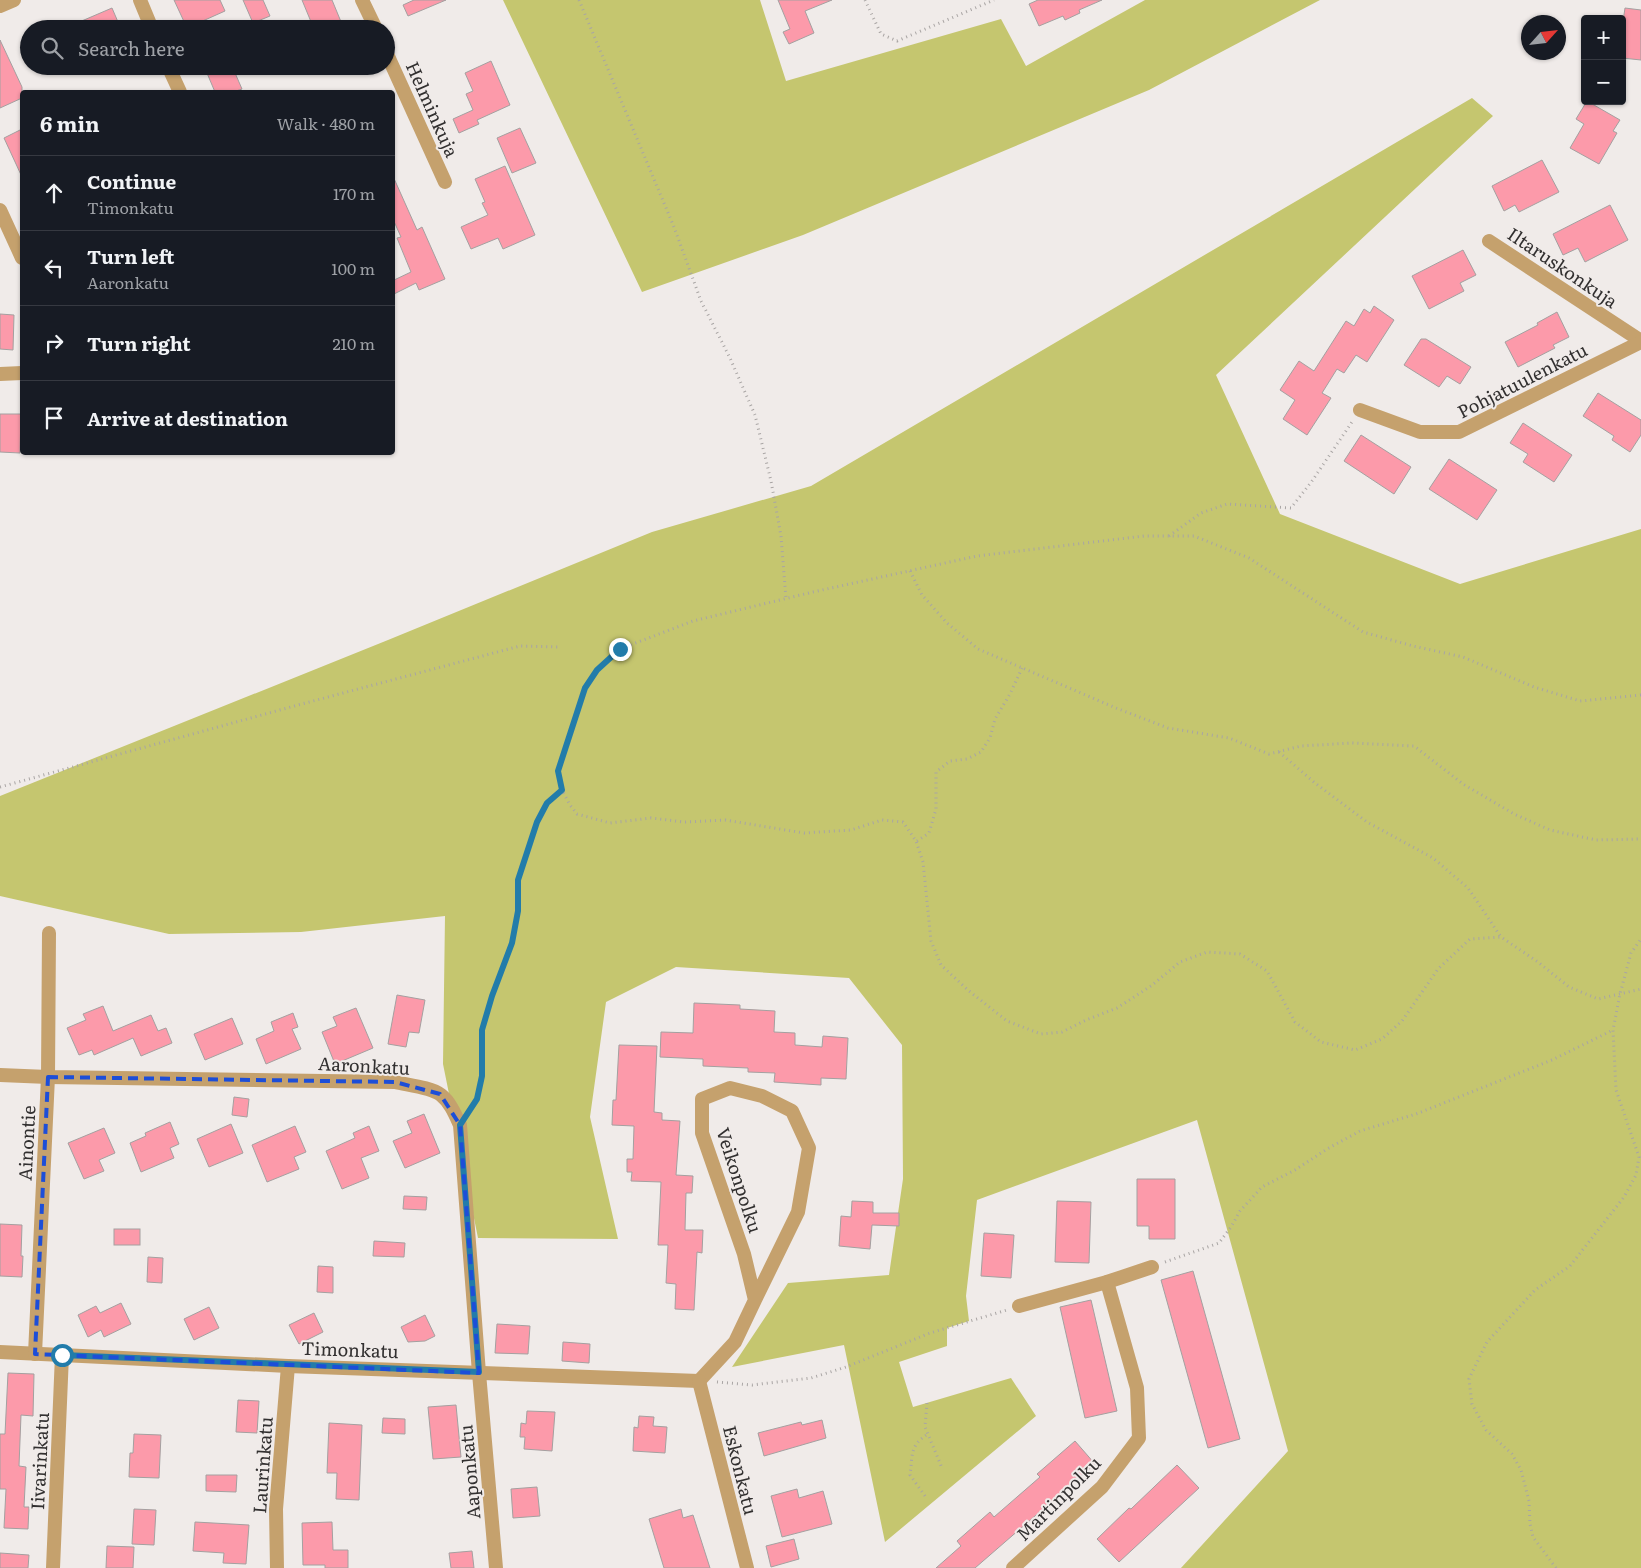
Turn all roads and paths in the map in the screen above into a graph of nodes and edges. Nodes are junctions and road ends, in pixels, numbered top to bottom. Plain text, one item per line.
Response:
1 (14, 0) edge
2 (140, 0) edge
3 (362, 0) edge
4 (578, 0) edge
5 (865, 0) edge
6 (994, 0) edge
7 (0, 6) edge
8 (148, 20) edge
9 (372, 20) edge
10 (395, 72) edge
11 (172, 75) edge
12 (179, 90) edge
13 (445, 182) dead end
14 (0, 210) edge
15 (1490, 241) dead end
16 (20, 254) edge
17 (1641, 342) edge
18 (20, 373) edge
19 (0, 374) edge
20 (1360, 410) joint
21 (1169, 536) junction
22 (910, 571) junction
23 (786, 598) junction
24 (559, 647) dead end
25 (1022, 668) junction
26 (1641, 695) edge
27 (1279, 751) junction
28 (0, 788) edge
29 (562, 790) junction
30 (1641, 838) edge
31 (916, 842) junction
32 (50, 933) dead end
33 (1501, 937) junction
34 (1641, 939) edge
35 (1641, 989) edge
36 (1620, 994) junction
37 (1614, 1030) junction
38 (0, 1075) edge
39 (48, 1077) junction
40 (460, 1125) junction
41 (1152, 1267) joint
42 (1107, 1282) junction
43 (755, 1300) junction
44 (1019, 1306) joint
45 (0, 1352) edge
46 (35, 1354) junction
47 (62, 1355) junction
48 (288, 1366) junction
49 (479, 1372) junction
50 (699, 1381) junction
51 (927, 1403) dead end
52 (928, 1434) junction
53 (942, 1468) dead end
54 (924, 1496) dead end
55 (53, 1568) edge
56 (276, 1568) edge
57 (496, 1568) edge
58 (747, 1568) edge
59 (1013, 1568) edge
60 (1556, 1568) edge

1 - 7 street
2 - 8 street
3 - 9 street
4 - 23 path
5 - 6 path
10 - 13 street, Helminkuja
11 - 12 street
14 - 16 street
15 - 17 street, Iltaruskonkuja
17 - 20 street, Pohjatuulenkatu
18 - 19 street
20 - 21 path
21 - 22 path
21 - 26 path
22 - 23 path
22 - 25 path
23 - 29 path
24 - 28 path
25 - 27 path
25 - 31 path
27 - 30 path
27 - 33 path
29 - 31 path
29 - 40 path
31 - 33 path
32 - 39 street, Ainontie
33 - 36 path
34 - 36 path
35 - 36 path
36 - 37 path
37 - 41 path
37 - 60 path
38 - 39 street, Aaronkatu
39 - 40 street, Aaronkatu
39 - 46 street, Ainontie
40 - 49 street, Aaronkatu
41 - 42 street
42 - 44 street
42 - 59 street, Martinpolku
43 - 43 street, Veikonpolku
43 - 50 street, Veikonpolku
44 - 50 path
45 - 46 street, Timonkatu
46 - 47 street, Timonkatu
47 - 48 street, Timonkatu
47 - 55 street, Iivarinkatu
48 - 49 street, Timonkatu
48 - 56 street, Laurinkatu
49 - 50 street, Timonkatu
49 - 57 street, Aaponkatu
50 - 58 street, Eskonkatu
51 - 52 path
52 - 53 path
52 - 54 path

